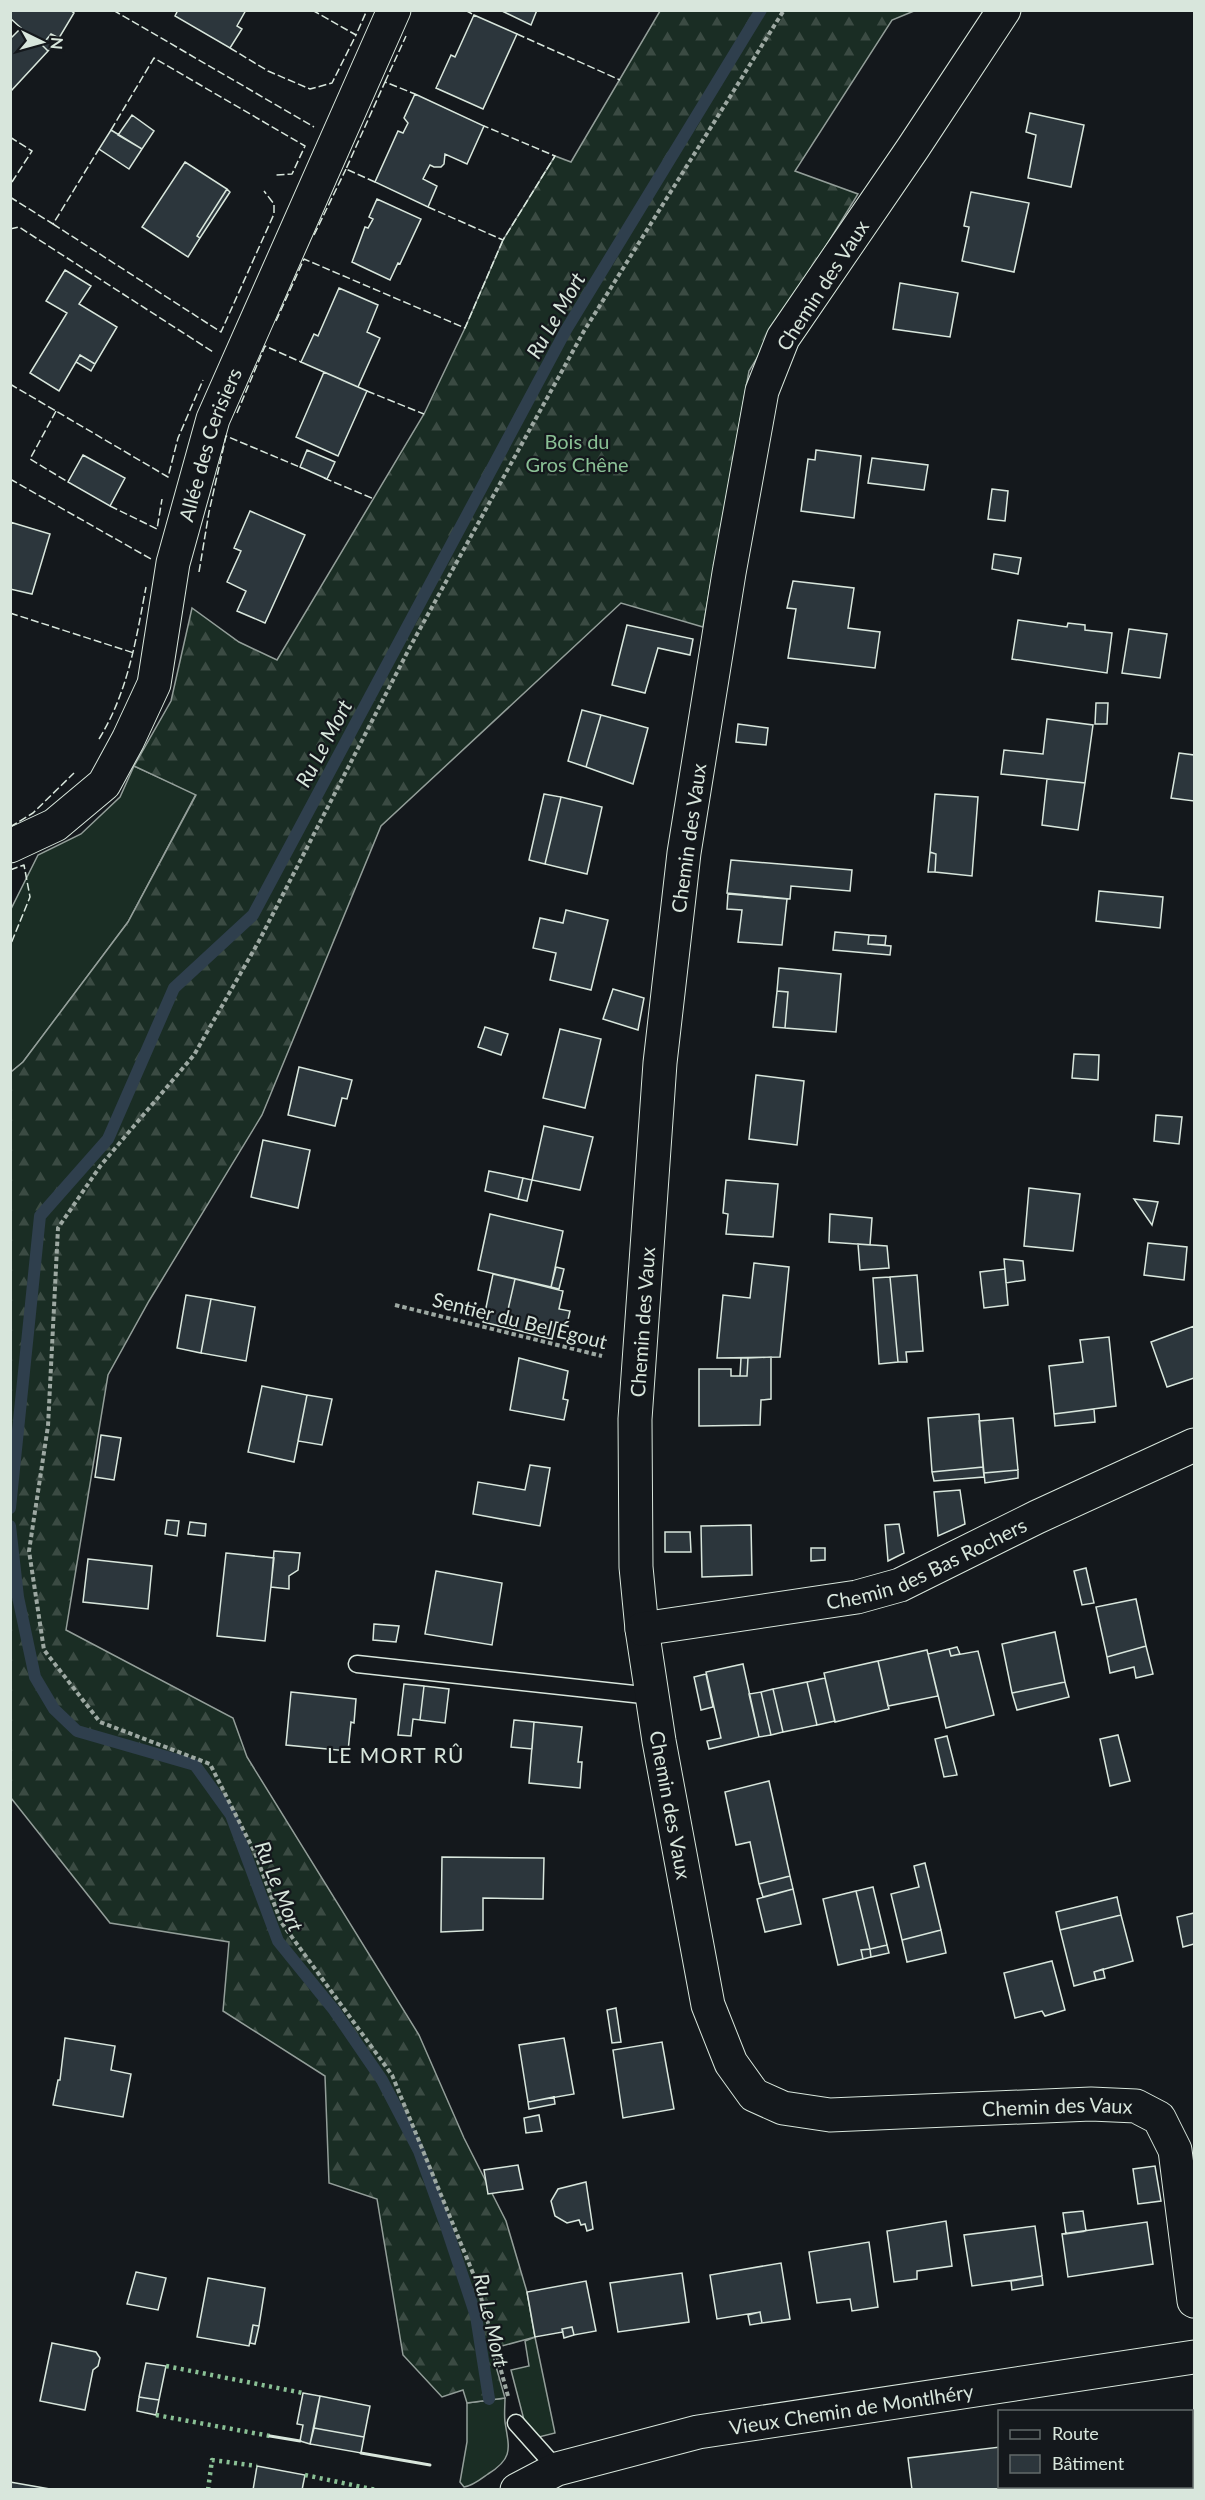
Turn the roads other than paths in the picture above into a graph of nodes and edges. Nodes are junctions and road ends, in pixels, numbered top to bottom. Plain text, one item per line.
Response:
1 (394, 10) edge
2 (1004, 10) edge
3 (10, 846) edge
4 (1194, 1445) edge
5 (642, 1629) junction
6 (357, 1664) dead end
7 (652, 1696) junction
8 (1194, 2301) edge
9 (1194, 2357) edge
10 (516, 2423) road end
11 (557, 2469) junction
12 (517, 2490) edge

1 - 3 street, Allée des Cerisiers
2 - 5 street, Chemin des Vaux
4 - 5 street, Chemin des Bas Rochers
5 - 7 street, Chemin des Vaux
6 - 7 lane
7 - 8 street, Chemin des Vaux
9 - 11 street, Vieux Chemin de Montlhéry
10 - 11 lane
11 - 12 street, Vieux Chemin de Montlhéry

